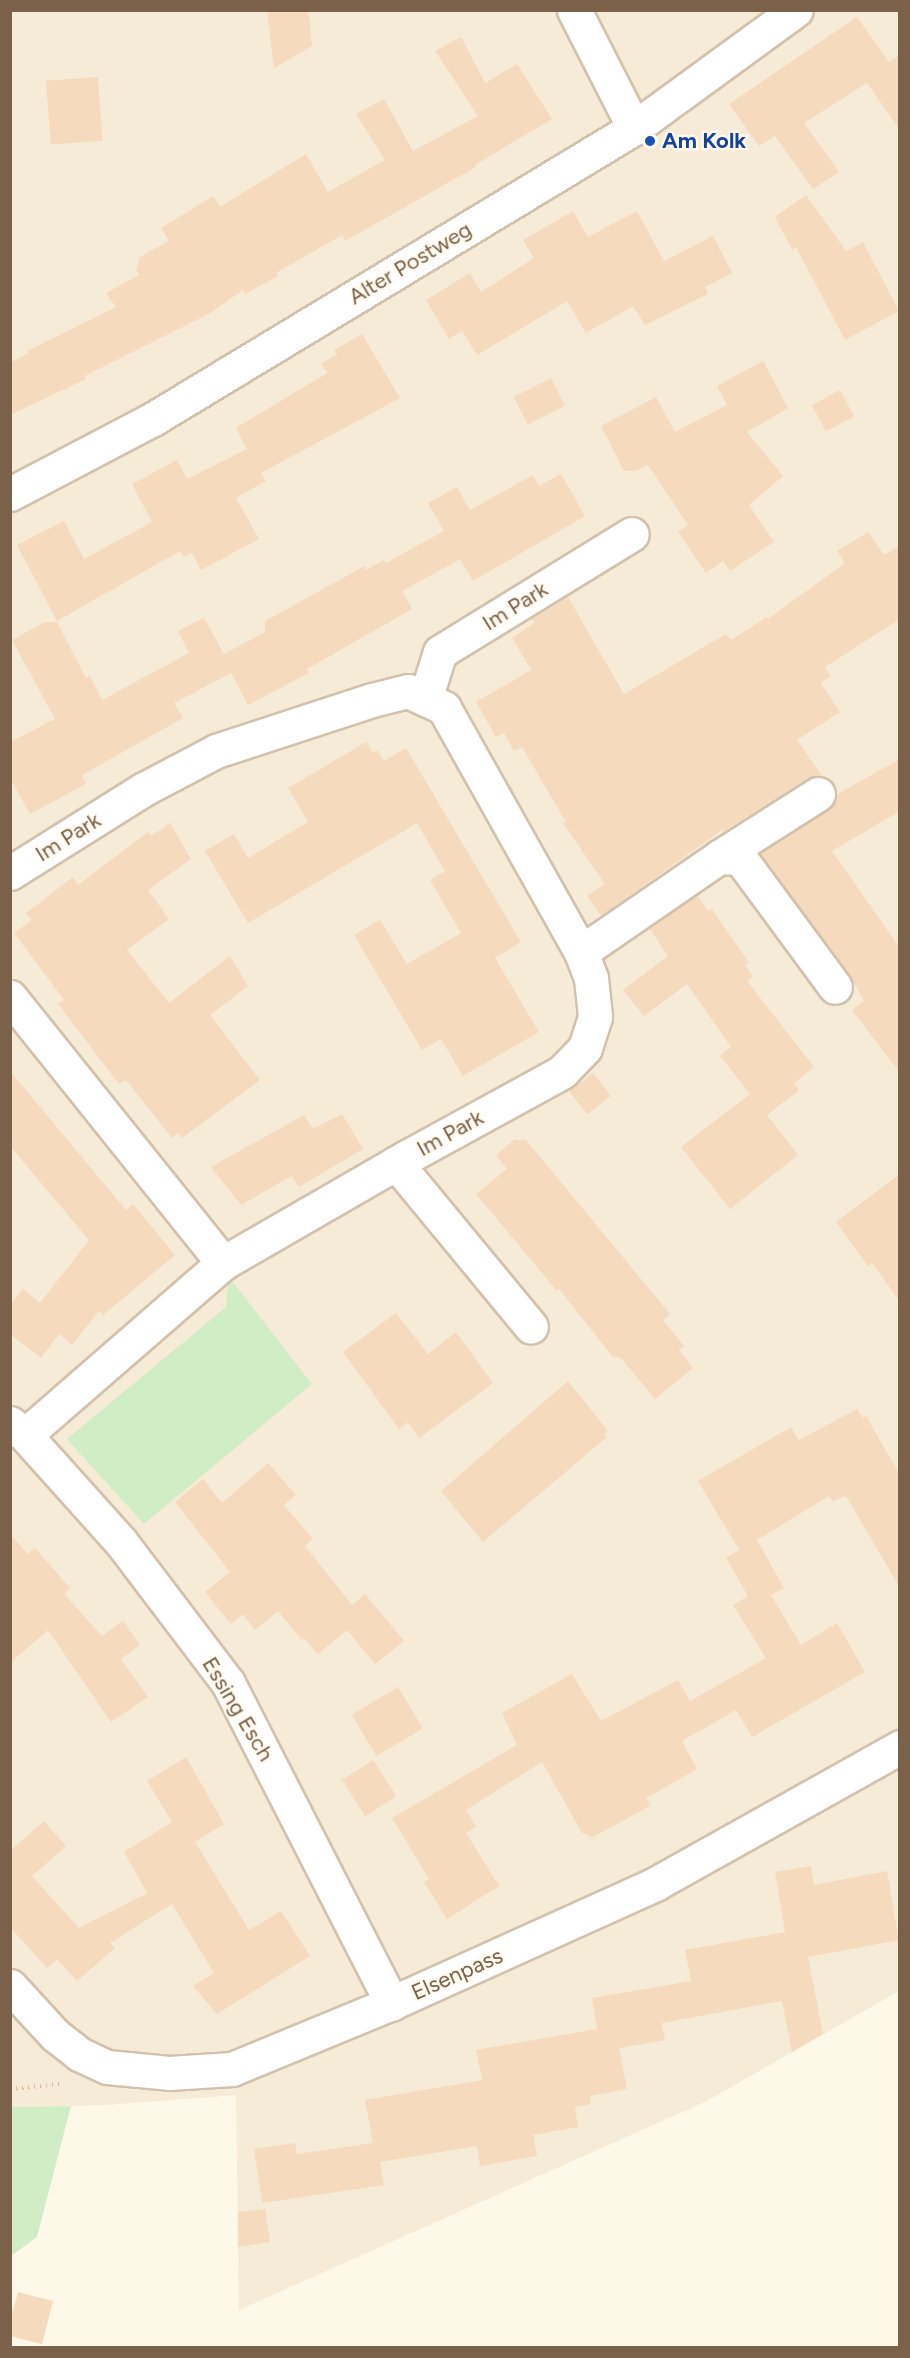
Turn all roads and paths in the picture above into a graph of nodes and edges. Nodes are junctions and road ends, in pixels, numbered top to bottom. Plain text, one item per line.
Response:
1 (574, 10) edge
2 (796, 10) edge
3 (634, 128) junction
4 (10, 494) edge
5 (632, 534) dead end
6 (425, 699) junction
7 (818, 794) dead end
8 (719, 857) junction
9 (10, 873) edge
10 (581, 952) junction
11 (835, 987) dead end
12 (10, 997) edge
13 (396, 1163) junction
14 (223, 1263) junction
15 (531, 1327) dead end
16 (18, 1429) edge
17 (900, 1747) edge
18 (10, 1986) edge
19 (392, 2003) junction

1 - 3 street
2 - 3 street, Alter Postweg
3 - 4 street, Alter Postweg
5 - 6 street, Im Park
6 - 9 street, Im Park
6 - 10 street, Im Park
7 - 8 street
8 - 10 street
8 - 11 street
10 - 13 street, Im Park
12 - 14 street
13 - 14 street, Im Park
13 - 15 street
14 - 16 street, Im Park
16 - 19 street, Essing Esch
17 - 19 street, Elsenpass
18 - 19 street, Elsenpass

